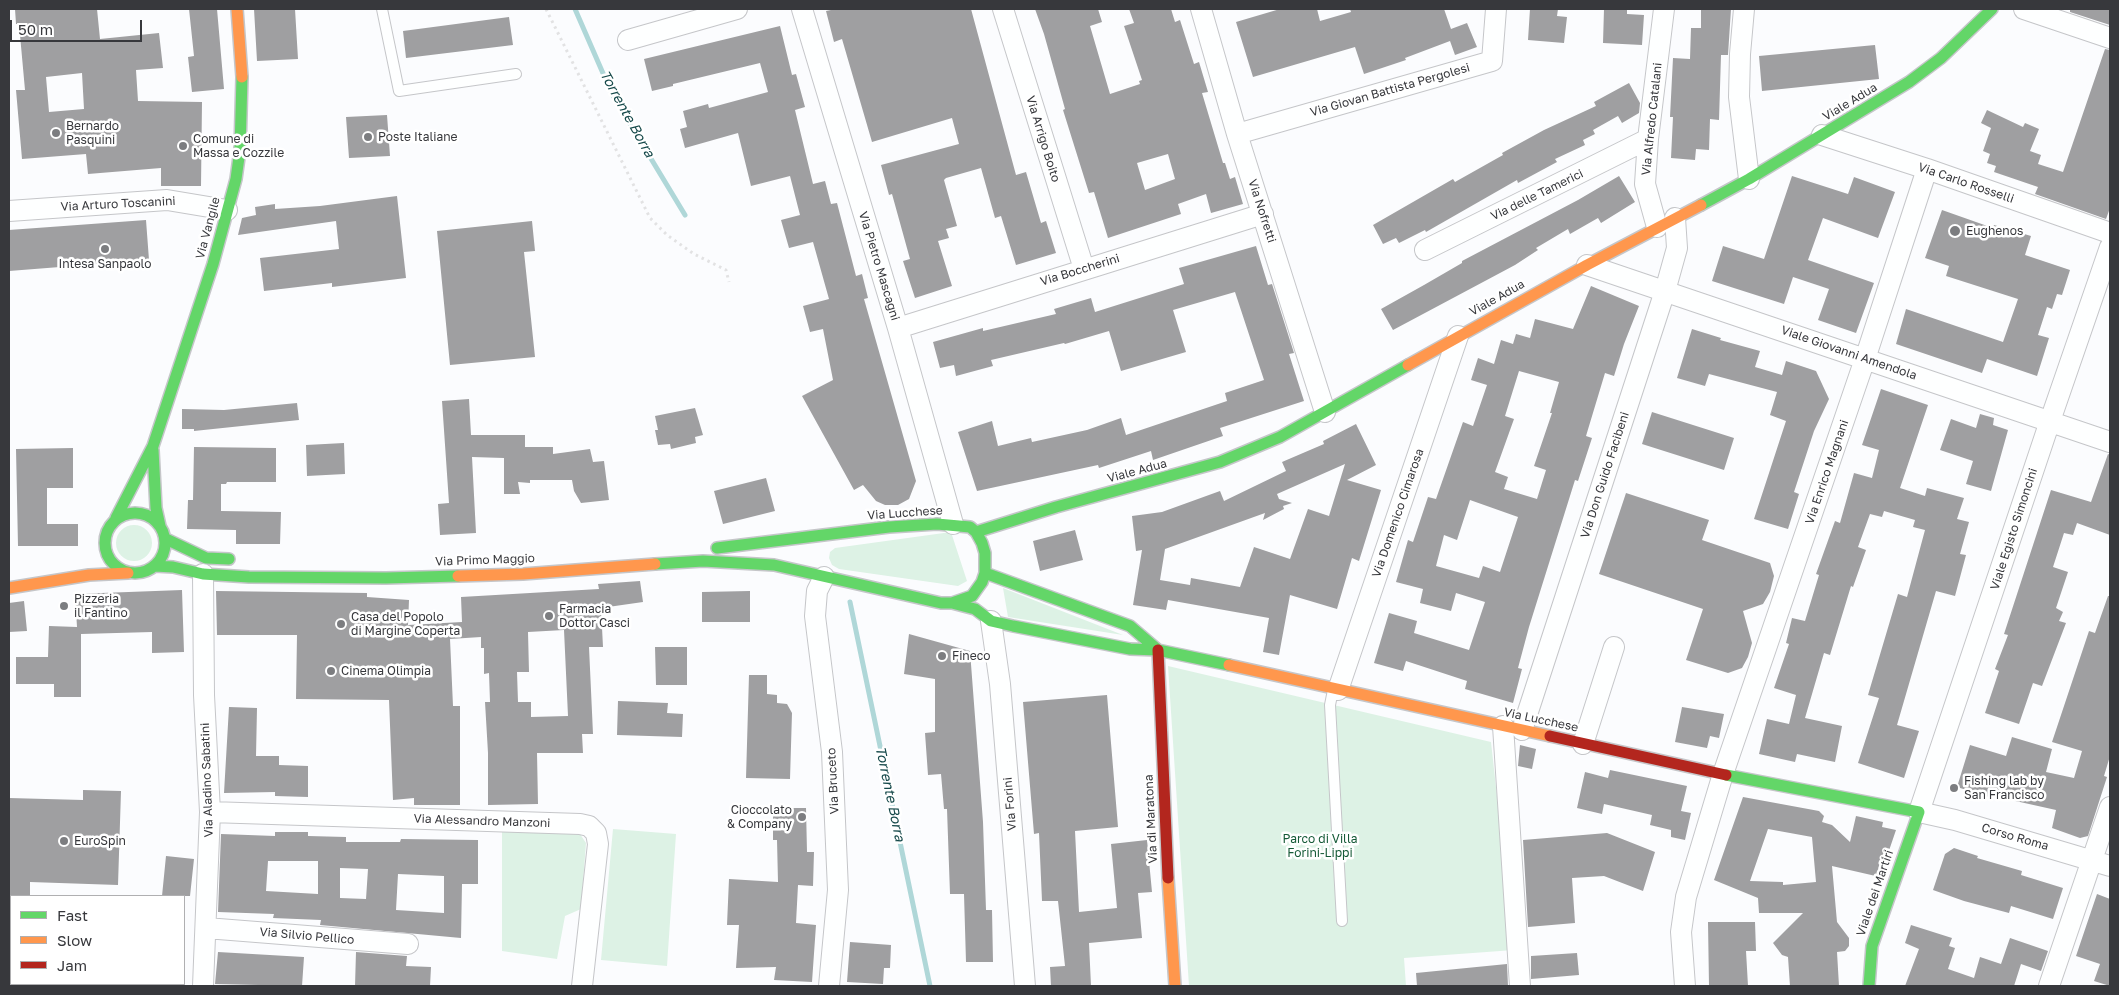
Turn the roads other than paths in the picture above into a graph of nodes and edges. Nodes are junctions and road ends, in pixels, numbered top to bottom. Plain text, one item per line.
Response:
1 (237, 9) edge
2 (382, 9) edge
3 (737, 9) edge
4 (802, 9) edge
5 (1002, 9) edge
6 (1496, 9) edge
7 (1664, 9) edge
8 (1744, 9) edge
9 (1992, 9) edge
10 (2024, 9) edge
11 (1204, 10) edge
12 (2110, 38) edge
13 (628, 40) dead end
14 (516, 74) dead end
15 (1237, 134) junction
16 (1822, 135) junction
17 (1648, 139) junction
18 (1927, 169) junction
19 (1749, 179) junction
20 (227, 210) junction
21 (9, 211) edge
22 (1263, 214) junction
23 (1666, 222) junction
24 (2110, 233) edge
25 (2110, 247) edge
26 (1425, 250) dead end
27 (1587, 265) junction
28 (1084, 269) junction
29 (1665, 291) junction
30 (898, 328) junction
31 (1458, 336) junction
32 (1866, 359) junction
33 (1325, 412) junction
34 (2050, 421) junction
35 (2110, 442) edge
36 (153, 446) junction
37 (116, 518) junction
38 (953, 524) junction
39 (160, 526) junction
40 (976, 532) junction
41 (166, 539) junction
42 (628, 554) dead end
43 (240, 560) dead end
44 (155, 566) junction
45 (128, 572) junction
46 (817, 572) junction
47 (985, 573) junction
48 (203, 574) junction
49 (9, 588) edge
50 (952, 603) junction
51 (991, 621) junction
52 (1614, 647) dead end
53 (1158, 650) junction
54 (1336, 689) junction
55 (1513, 728) junction
56 (1583, 744) junction
57 (1723, 774) junction
58 (2110, 807) edge
59 (210, 812) junction
60 (1919, 812) junction
61 (2101, 863) edge
62 (1342, 921) dead end
63 (206, 928) junction
64 (408, 944) dead end
65 (9, 985) edge
66 (38, 986) edge
67 (203, 986) edge
68 (582, 986) edge
69 (829, 986) edge
70 (1025, 986) edge
71 (1175, 986) edge
72 (1520, 986) edge
73 (1685, 986) edge
74 (1869, 986) edge
75 (2049, 986) edge

1 - 20 main road, Via Vangile
2 - 14 lane
3 - 13 street
4 - 30 street, Via Pietro Mascagni
5 - 28 street, Via Arrigo Boito
6 - 15 street, Via Giovan Battista Pergolesi
7 - 17 street, Via Alfredo Catalani
8 - 19 street
9 - 16 main road, Viale Adua
10 - 12 street
11 - 15 street, Via Nofretti
15 - 22 street, Via Nofretti
16 - 18 street, Via Carlo Rosselli
16 - 19 main road, Viale Adua
17 - 23 street, Via Alfredo Catalani
17 - 26 street, Via delle Tamerici
18 - 24 street, Via Carlo Rosselli
18 - 32 street, Via Enrico Magnani
19 - 23 main road, Viale Adua
20 - 21 street, Via Arturo Toscanini
20 - 36 main road, Via Vangile
22 - 28 street, Via Boccherini
22 - 33 street, Via Nofretti
23 - 27 main road, Viale Adua
23 - 29 street, Via Don Guido Facibeni
25 - 34 street, Viale Egisto Simoncini
27 - 29 street, Viale Giovanni Amendola
27 - 31 main road, Viale Adua
28 - 30 street, Via Boccherini
29 - 32 street, Viale Giovanni Amendola
29 - 55 street, Via Don Guido Facibeni
30 - 38 street, Via Pietro Mascagni
31 - 33 main road, Viale Adua
31 - 54 street, Via Domenico Cimarosa
32 - 34 street, Viale Giovanni Amendola
32 - 57 street, Via Enrico Magnani
33 - 40 main road, Viale Adua
34 - 35 street, Viale Giovanni Amendola
34 - 60 street, Viale Egisto Simoncini
36 - 37 main road
36 - 39 main road
37 - 39 main road
37 - 45 main road
38 - 40 main road, Via Lucchese
38 - 42 main road, Via Lucchese
39 - 41 main road
40 - 47 main road
41 - 43 main road
41 - 44 main road
44 - 45 main road
44 - 48 main road, Via Primo Maggio
45 - 49 main road
46 - 48 main road, Via Primo Maggio
46 - 50 main road
46 - 69 street, Via Bruceto
47 - 50 main road
47 - 53 main road
48 - 59 street, Via Aladino Sabatini
50 - 51 main road
51 - 53 main road, Via Lucchese
51 - 70 street, Via Forini
52 - 56 street
53 - 54 main road, Via Lucchese
53 - 71 main road, Via di Maratona
54 - 55 main road, Via Lucchese
54 - 62 lane
55 - 56 main road, Via Lucchese
55 - 72 street
56 - 57 main road, Via Lucchese
57 - 60 main road, Via Lucchese
57 - 73 street, Via Enrico Magnani
58 - 61 street
59 - 63 street, Via Aladino Sabatini
59 - 68 street, Via Alessandro Manzoni
60 - 61 street, Corso Roma
60 - 74 main road, Viale dei Martiri
61 - 75 street
63 - 64 street, Via Silvio Pellico
63 - 67 street, Via Aladino Sabatini
65 - 66 street

